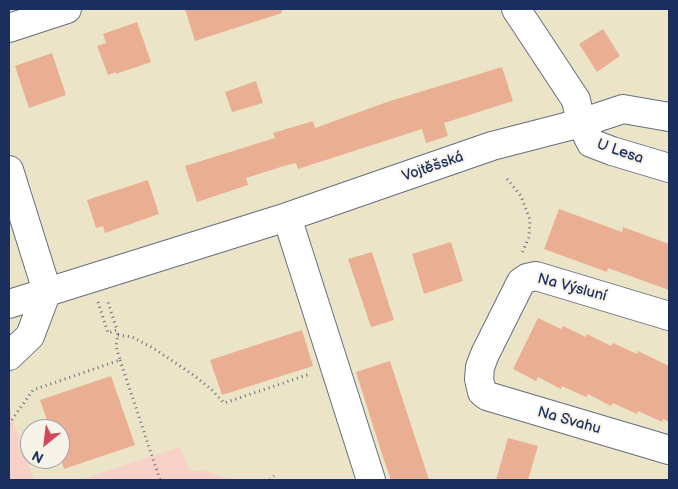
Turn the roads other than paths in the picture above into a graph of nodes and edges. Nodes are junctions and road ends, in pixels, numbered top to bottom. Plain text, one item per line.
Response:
1 (67, 9) edge
2 (516, 9) edge
3 (9, 28) edge
4 (669, 117) edge
5 (581, 124) junction
6 (669, 168) edge
7 (9, 170) edge
8 (287, 218) junction
9 (47, 291) junction
10 (9, 304) edge
11 (669, 316) edge
12 (9, 356) edge
13 (479, 379) joint
14 (669, 450) edge
15 (371, 480) edge

1 - 3 street
2 - 5 street
4 - 5 street, Vojtěšská
5 - 6 street, U Lesa
5 - 8 street, Vojtěšská
7 - 9 street
8 - 9 street, Vojtěšská
8 - 15 street
9 - 10 street, Vojtěšská
9 - 12 street
11 - 13 street, Na Výsluní
13 - 14 street, Na Svahu

